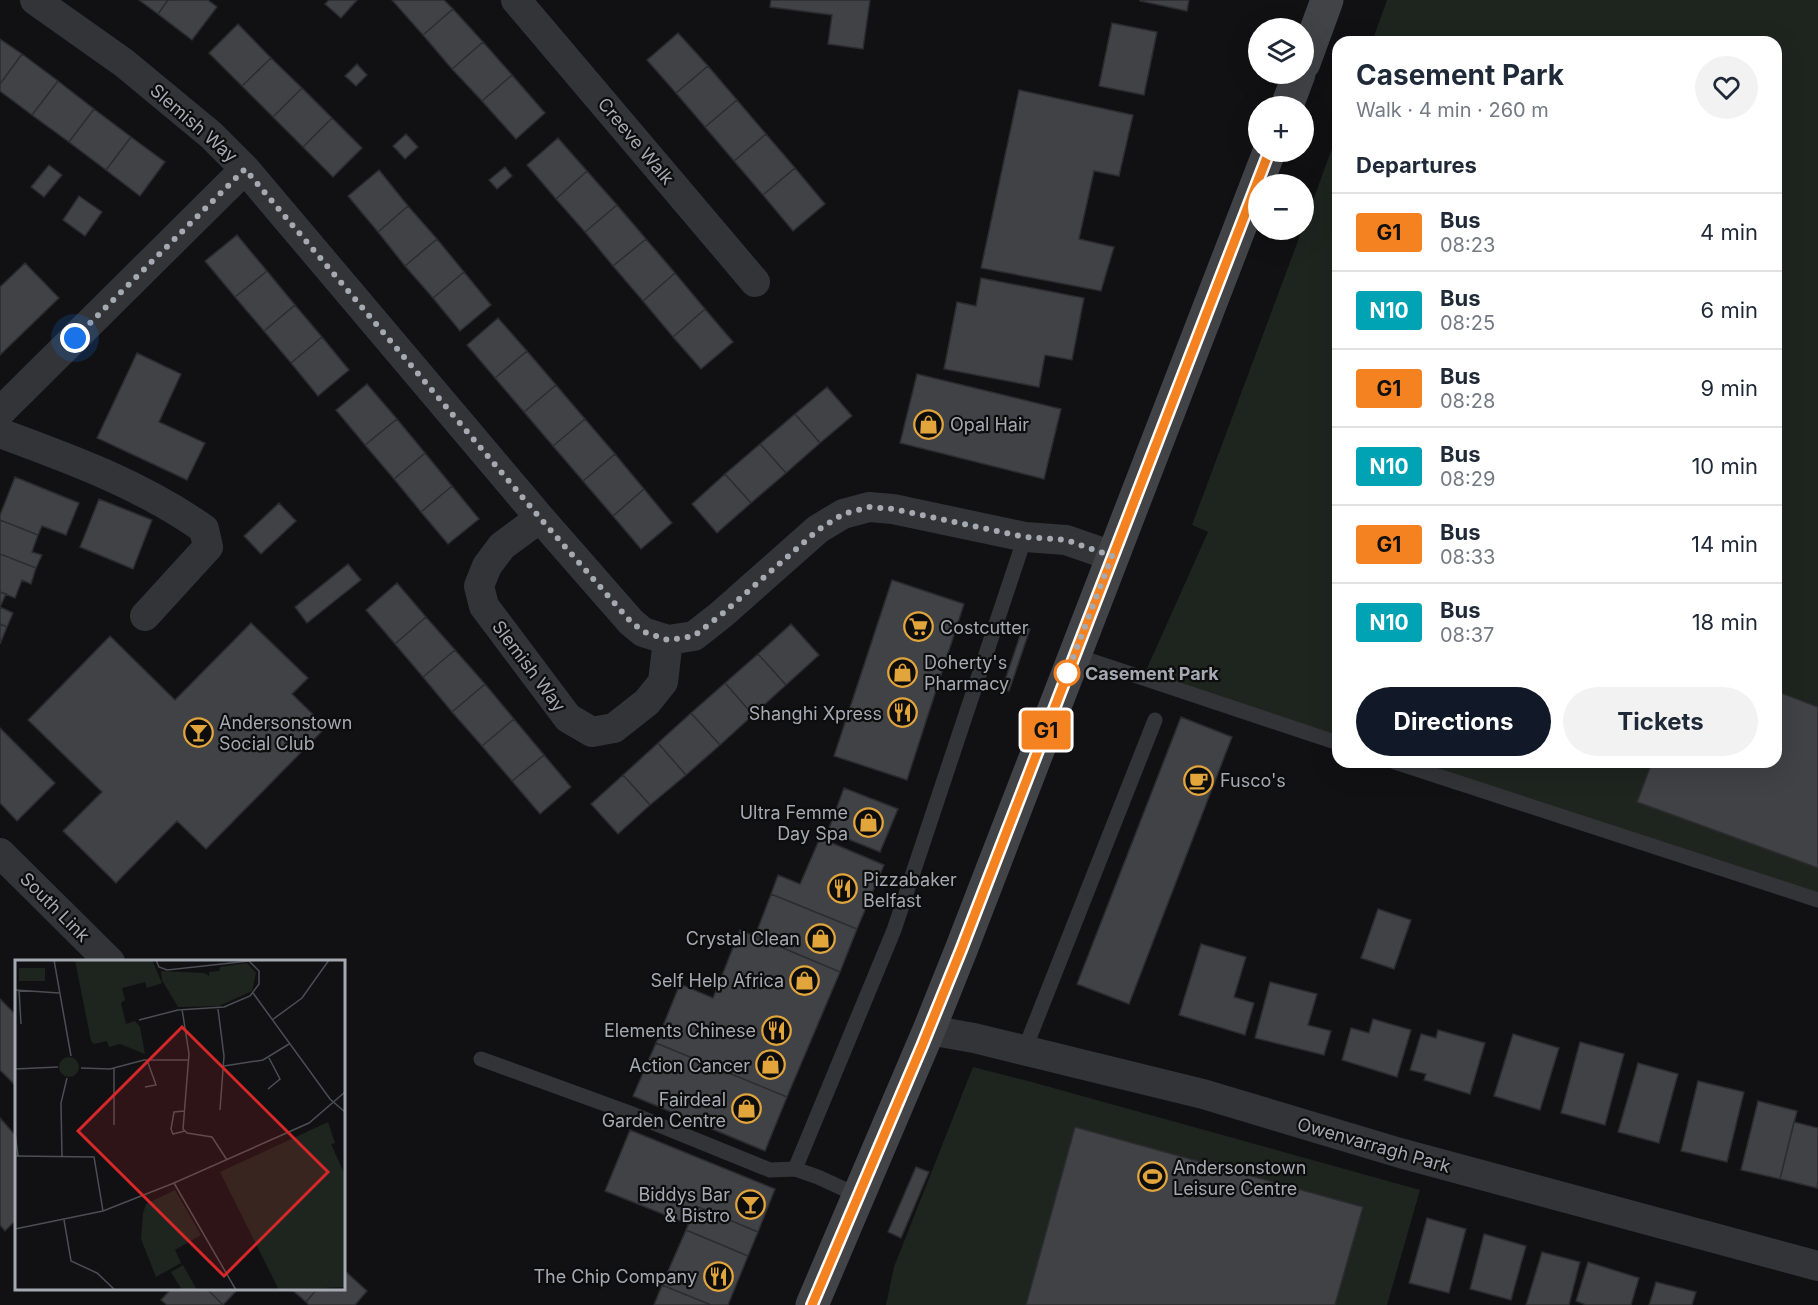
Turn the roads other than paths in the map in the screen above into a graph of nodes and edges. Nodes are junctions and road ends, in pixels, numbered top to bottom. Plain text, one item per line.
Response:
1 (35, 0) edge
2 (516, 0) edge
3 (1328, 0) edge
4 (1314, 37) edge
5 (1265, 162) edge
6 (245, 169) junction
7 (755, 282) dead end
8 (0, 412) edge
9 (0, 432) edge
10 (540, 518) junction
11 (1025, 537) junction
12 (1112, 556) junction
13 (145, 616) dead end
14 (668, 640) junction
15 (1074, 655) junction
16 (1155, 720) dead end
17 (1332, 741) edge
18 (1413, 768) edge
19 (0, 853) edge
20 (1818, 900) edge
21 (108, 960) edge
22 (929, 1030) junction
23 (1024, 1051) junction
24 (482, 1059) dead end
25 (795, 1169) junction
26 (859, 1196) junction
27 (1818, 1266) edge
28 (812, 1305) edge

1 - 6 street, Slemish Way
2 - 7 street, Creeve Walk
3 - 4 main road
5 - 12 main road
6 - 8 street
6 - 10 street, Slemish Way
9 - 13 street
10 - 14 street, Slemish Way
10 - 14 street, Slemish Way
11 - 12 street
11 - 14 street
11 - 25 lane
12 - 15 main road
15 - 17 lane
15 - 22 main road
16 - 23 lane
18 - 20 lane
19 - 21 street, South Link
22 - 23 street, Owenvarragh Park
22 - 26 main road
23 - 27 street, Owenvarragh Park
24 - 25 lane
25 - 26 lane
26 - 28 main road

